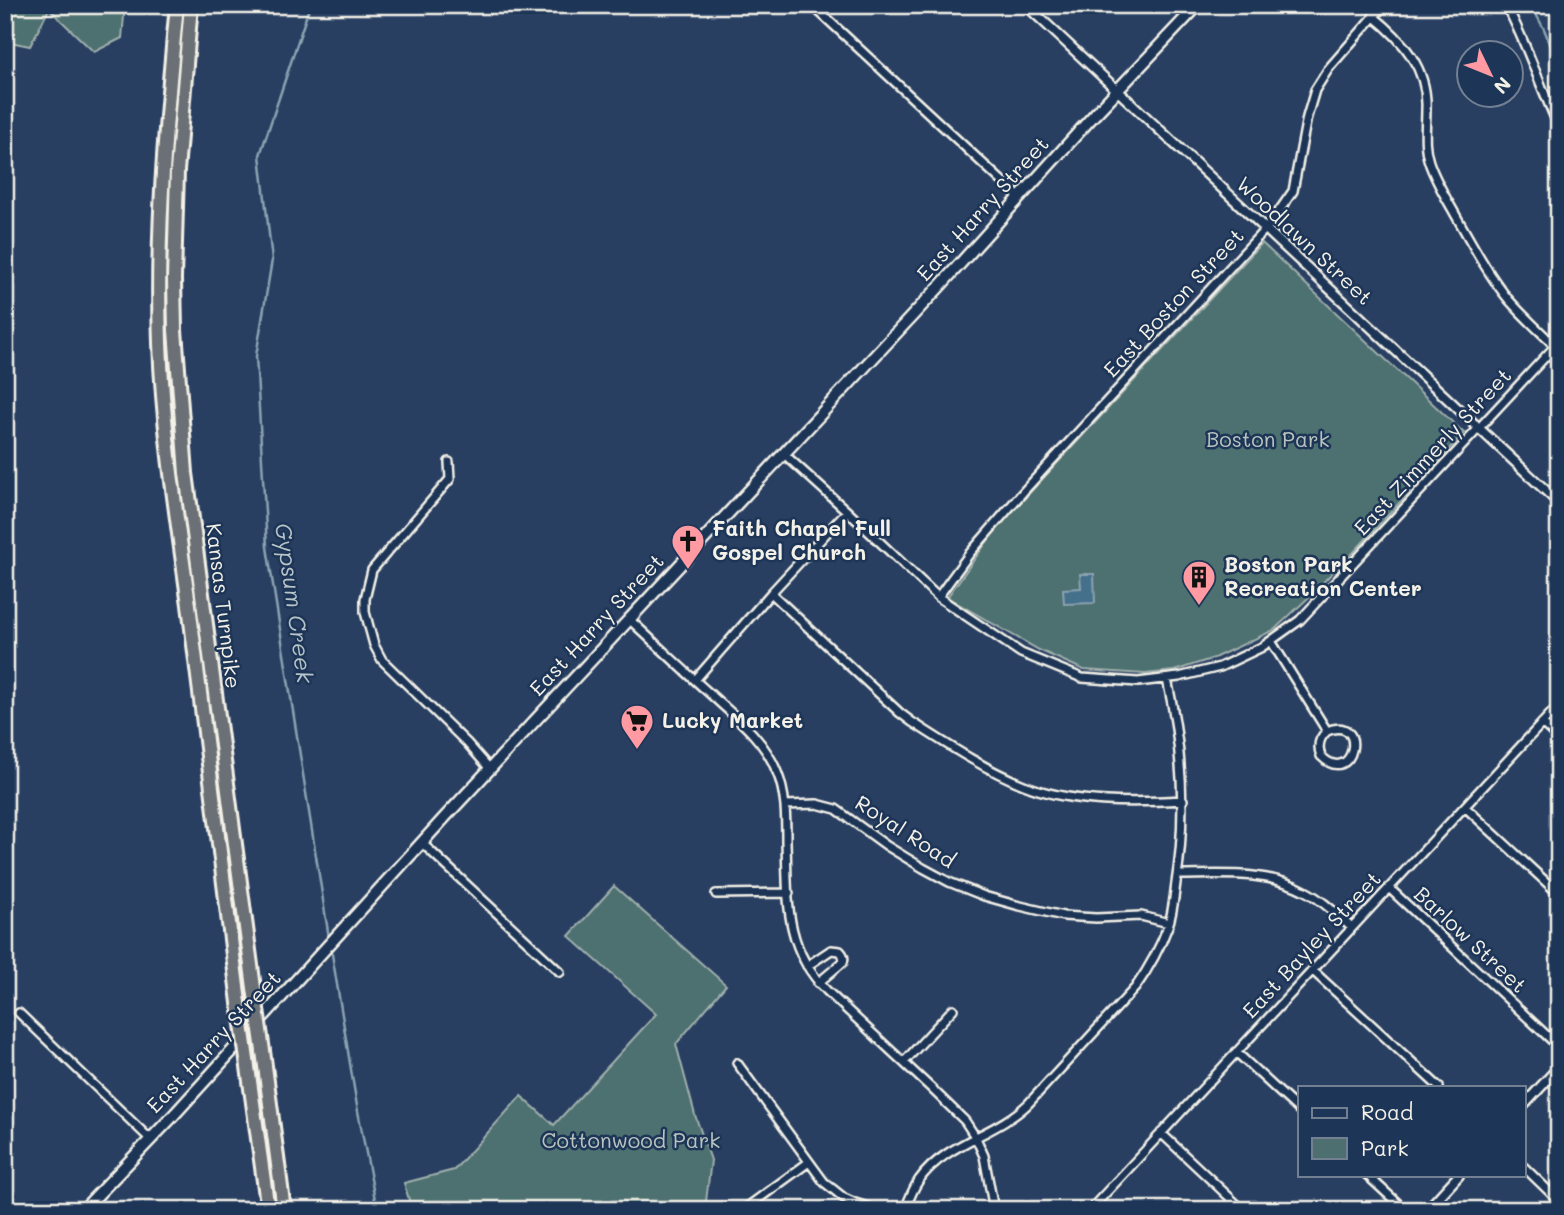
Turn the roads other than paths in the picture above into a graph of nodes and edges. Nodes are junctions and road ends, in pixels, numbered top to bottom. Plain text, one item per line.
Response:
1 (177, 5) edge
2 (191, 5) edge
3 (812, 5) edge
4 (1026, 5) edge
5 (1046, 5) edge
6 (1198, 5) edge
7 (1384, 5) edge
8 (1506, 5) edge
9 (1036, 15) junction
10 (1373, 16) junction
11 (1117, 91) junction
12 (1559, 127) edge
13 (1020, 198) junction
14 (1266, 230) junction
15 (1558, 346) edge
16 (1479, 429) junction
17 (783, 453) junction
18 (450, 462) dead end
19 (1559, 503) edge
20 (847, 511) junction
21 (771, 593) junction
22 (938, 597) junction
23 (629, 619) junction
24 (1271, 641) junction
25 (1167, 679) junction
26 (695, 680) junction
27 (1559, 705) edge
28 (1542, 723) junction
29 (1327, 731) junction
30 (1559, 739) edge
31 (490, 769) junction
32 (1182, 800) junction
33 (785, 805) junction
34 (1465, 807) junction
35 (422, 843) junction
36 (1178, 874) junction
37 (1389, 888) junction
38 (789, 893) junction
39 (716, 894) dead end
40 (1559, 894) edge
41 (1169, 923) junction
42 (1352, 928) junction
43 (807, 966) junction
44 (1312, 970) junction
45 (560, 972) dead end
46 (818, 983) junction
47 (953, 1009) dead end
48 (19, 1013) dead end
49 (1559, 1047) edge
50 (1236, 1052) junction
51 (904, 1062) junction
52 (737, 1063) dead end
53 (1559, 1067) edge
54 (1438, 1086) edge
55 (1526, 1103) edge
56 (1298, 1109) edge
57 (1161, 1133) junction
58 (976, 1138) junction
59 (150, 1139) junction
60 (809, 1162) junction
61 (1526, 1169) edge
62 (1368, 1176) edge
63 (1458, 1176) edge
64 (1559, 1201) edge
65 (83, 1210) edge
66 (268, 1210) edge
67 (284, 1210) edge
68 (743, 1210) edge
69 (877, 1210) edge
70 (905, 1210) edge
71 (994, 1210) edge
72 (1090, 1210) edge
73 (1243, 1210) edge
74 (1405, 1210) edge
75 (1426, 1210) edge

1 - 66 highway, Kansas Turnpike, bridge
2 - 67 highway, Kansas Turnpike, bridge
3 - 13 street
4 - 9 street, Woodlawn Street
5 - 9 street
6 - 11 main road, East Harry Street
7 - 10 street, East Boston Street
8 - 12 street
9 - 11 street, Woodlawn Street
10 - 14 street, East Boston Street
10 - 15 street
11 - 13 main road, East Harry Street
11 - 14 street, Woodlawn Street
13 - 17 main road, East Harry Street
14 - 16 street, Woodlawn Street
14 - 22 street, East Boston Street
15 - 16 street, East Zimmerly Street
16 - 19 street, Woodlawn Street
16 - 24 street, East Zimmerly Street
17 - 20 street
17 - 23 main road, East Harry Street
18 - 31 street
20 - 21 street
20 - 22 street
21 - 26 street
21 - 32 street
22 - 25 street
23 - 26 street
23 - 31 main road, East Harry Street
24 - 25 street, East Zimmerly Street
24 - 29 street
25 - 32 street
26 - 33 street
27 - 28 street, East Bayley Street
28 - 30 street
28 - 34 street, East Bayley Street
29 - 29 street
31 - 35 main road, East Harry Street
32 - 36 street
33 - 38 street
33 - 41 street, Royal Road
34 - 37 street, East Bayley Street
34 - 40 street
35 - 45 street
35 - 59 main road, East Harry Street
36 - 41 street
36 - 42 street
37 - 42 street, East Bayley Street
37 - 49 street, Barlow Street
38 - 39 street
38 - 43 street
41 - 58 street
42 - 44 street, East Bayley Street
43 - 46 street
43 - 46 street
44 - 50 street, East Bayley Street
44 - 54 street
46 - 51 street
47 - 51 street
48 - 59 street
50 - 56 street
50 - 57 street, East Bayley Street
51 - 58 street
52 - 60 street
53 - 55 street
57 - 72 street, East Bayley Street
57 - 73 street
58 - 70 street
58 - 71 street
59 - 65 main road, East Harry Street
60 - 68 street
60 - 69 street
61 - 64 street
62 - 74 street
63 - 75 street

